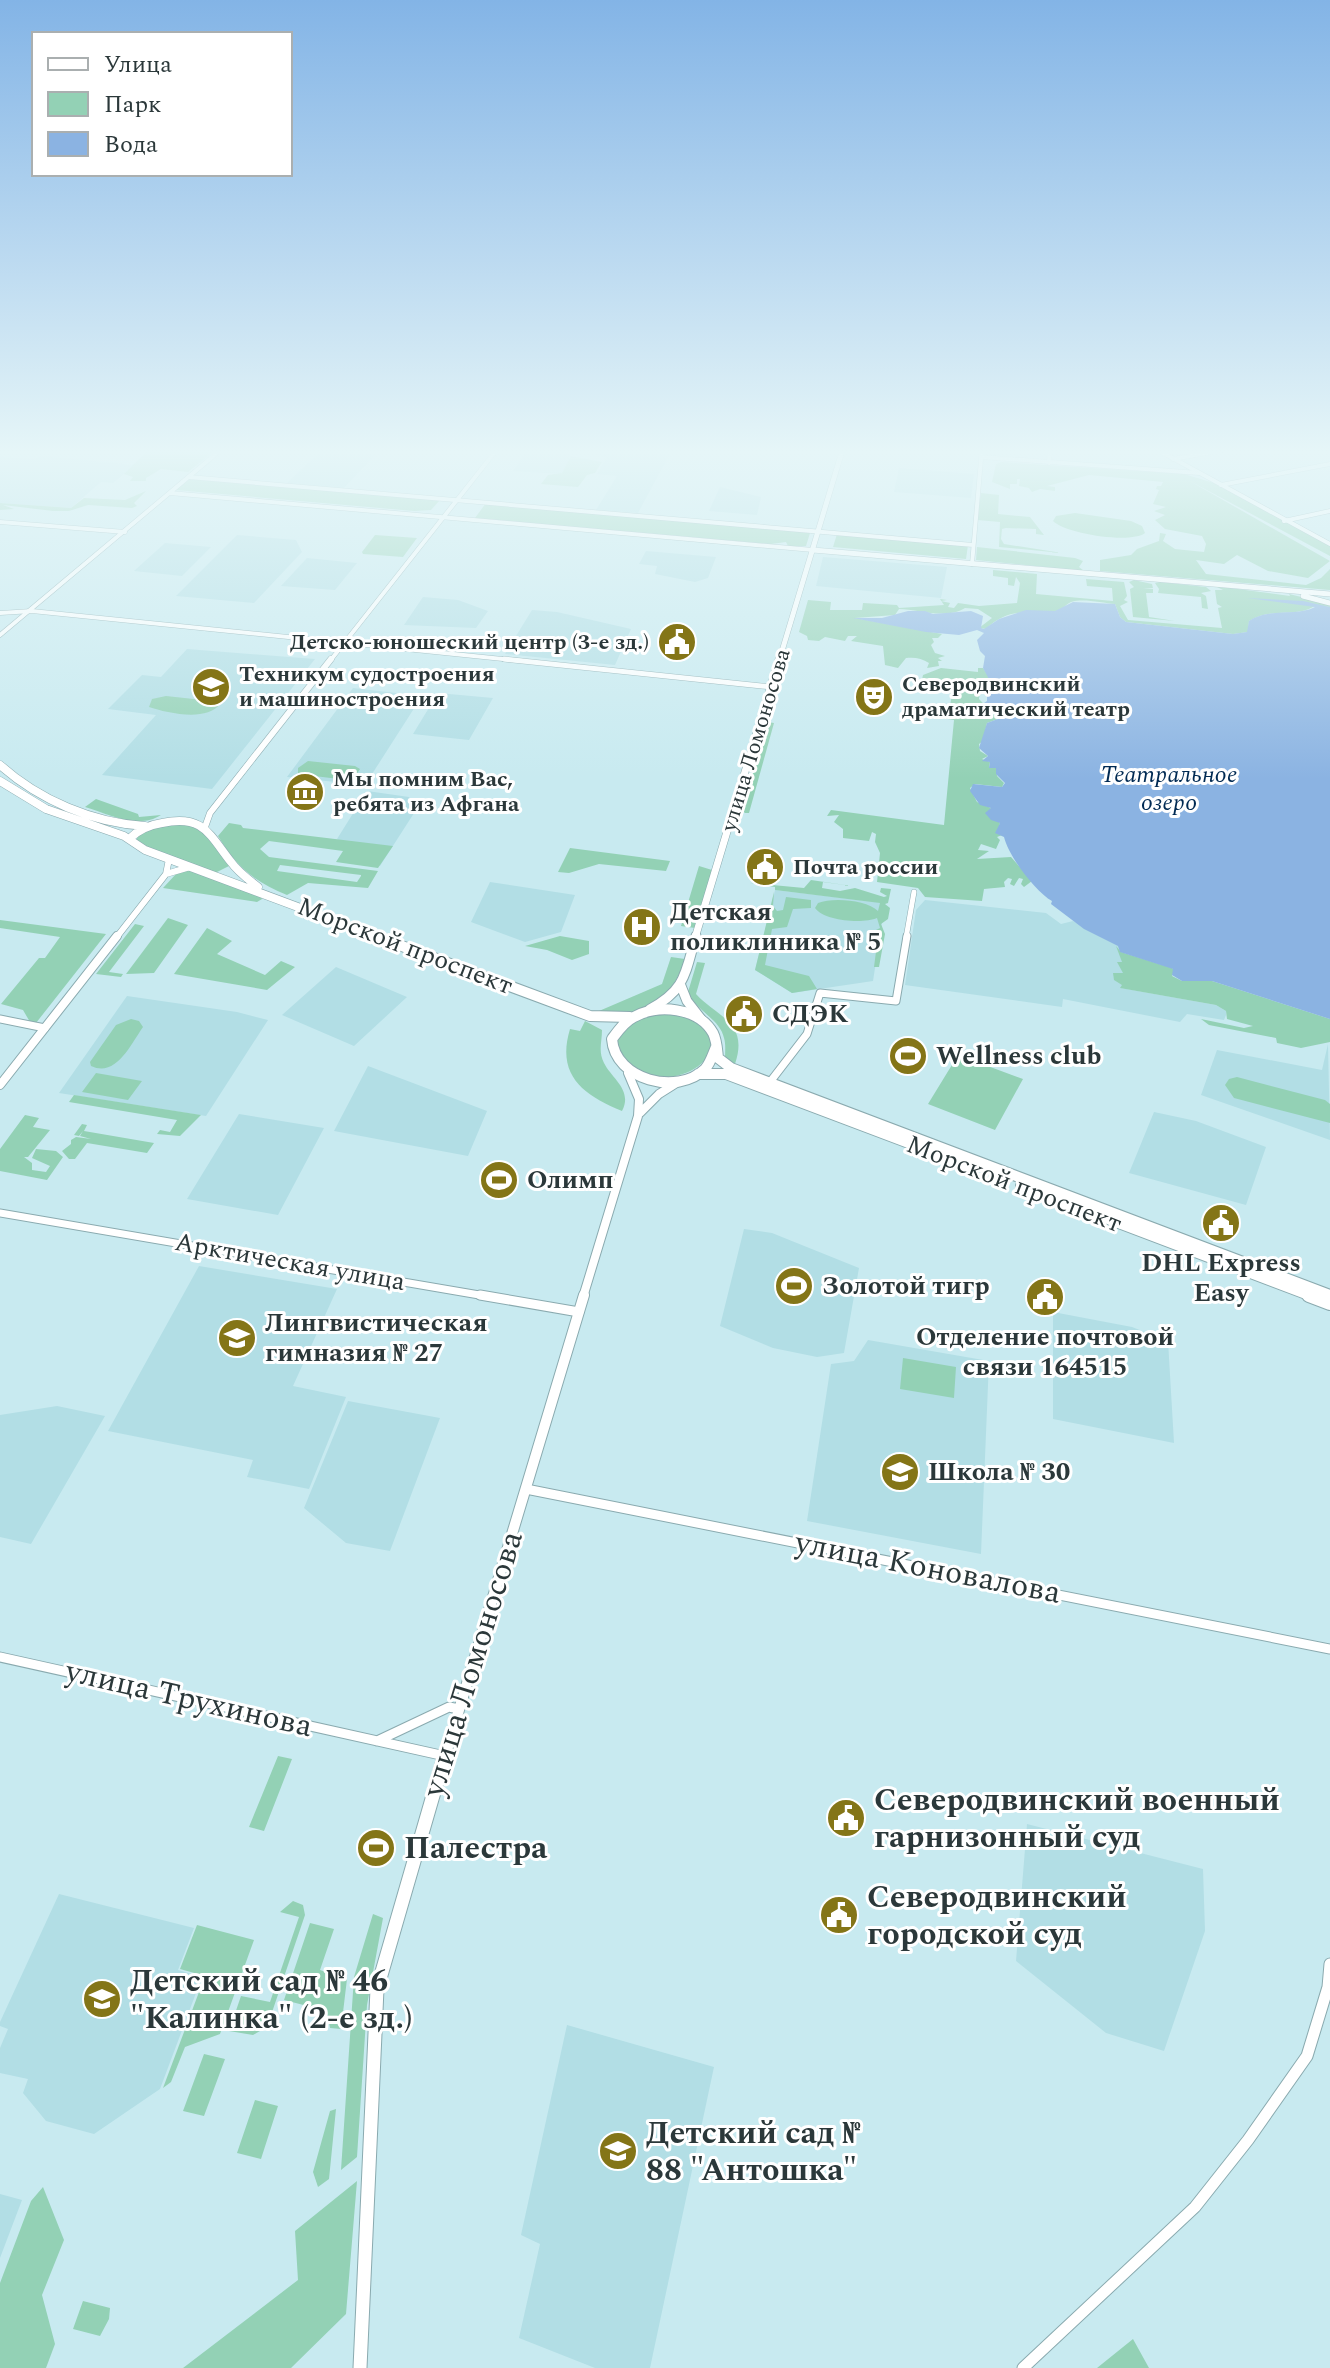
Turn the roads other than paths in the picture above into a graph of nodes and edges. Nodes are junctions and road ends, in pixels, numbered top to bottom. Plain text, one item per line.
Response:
1 (94, 559) edge
2 (411, 559) edge
3 (810, 559) edge
4 (910, 559) edge
5 (972, 559) edge
6 (972, 564) junction
7 (1277, 590) junction
8 (1330, 594) edge
9 (1330, 603) edge
10 (32, 611) junction
11 (0, 613) edge
12 (0, 635) edge
13 (345, 642) junction
14 (772, 687) junction
15 (0, 765) edge
16 (0, 781) edge
17 (210, 813) junction
18 (191, 822) junction
19 (146, 826) junction
20 (205, 827) junction
21 (129, 839) junction
22 (169, 859) junction
23 (233, 864) junction
24 (190, 867) junction
25 (166, 874) junction
26 (212, 874) junction
27 (914, 892) dead end
28 (265, 893) junction
29 (681, 986) junction
30 (639, 1014) junction
31 (590, 1016) junction
32 (0, 1019) edge
33 (703, 1022) junction
34 (45, 1028) junction
35 (612, 1041) junction
36 (716, 1047) junction
37 (628, 1073) junction
38 (697, 1074) junction
39 (681, 1080) junction
40 (0, 1085) edge
41 (768, 1086) junction
42 (639, 1114) junction
43 (1065, 1198) junction
44 (0, 1213) edge
45 (1330, 1295) edge
46 (1330, 1303) edge
47 (579, 1312) junction
48 (526, 1489) junction
49 (1330, 1649) edge
50 (0, 1657) edge
51 (459, 1709) junction
52 (377, 1741) junction
53 (445, 1756) junction
54 (1330, 1964) edge
55 (360, 2368) edge
56 (1023, 2368) edge

1 - 10 street
2 - 13 street
3 - 14 main road, улица Ломоносова
4 - 6 main road
5 - 6 street
6 - 7 main road
7 - 8 main road
7 - 9 main road
10 - 11 street
10 - 12 street
10 - 13 street
13 - 14 street
13 - 17 street
14 - 29 main road, улица Ломоносова
15 - 19 main road
16 - 21 main road, Морской проспект
17 - 18 street
17 - 20 street
18 - 19 main road
18 - 20 main road
19 - 21 main road
20 - 23 main road
21 - 22 main road, Морской проспект
22 - 24 main road, Морской проспект
22 - 25 street
23 - 26 main road
23 - 28 main road
24 - 25 street
24 - 26 main road, Морской проспект
25 - 34 street
26 - 28 main road, Морской проспект
27 - 41 street
28 - 31 main road, Морской проспект
29 - 30 main road
29 - 33 main road
30 - 31 main road
30 - 33 main road
30 - 35 main road
31 - 35 main road
32 - 34 street
33 - 36 main road
34 - 40 street
35 - 37 main road
36 - 38 main road
36 - 41 main road, Морской проспект
37 - 39 main road
37 - 42 street
38 - 39 main road
38 - 41 main road, Морской проспект
39 - 42 street
41 - 43 main road, Морской проспект
42 - 47 street, улица Ломоносова
43 - 45 main road, Морской проспект
43 - 46 main road, Морской проспект
44 - 47 street, Арктическая улица
47 - 48 street, улица Ломоносова
48 - 49 street, улица Коновалова
48 - 51 street, улица Ломоносова
50 - 52 street, улица Трухинова
51 - 52 street
51 - 53 street, улица Ломоносова
52 - 53 street, улица Трухинова
53 - 55 street, улица Ломоносова
54 - 56 street

